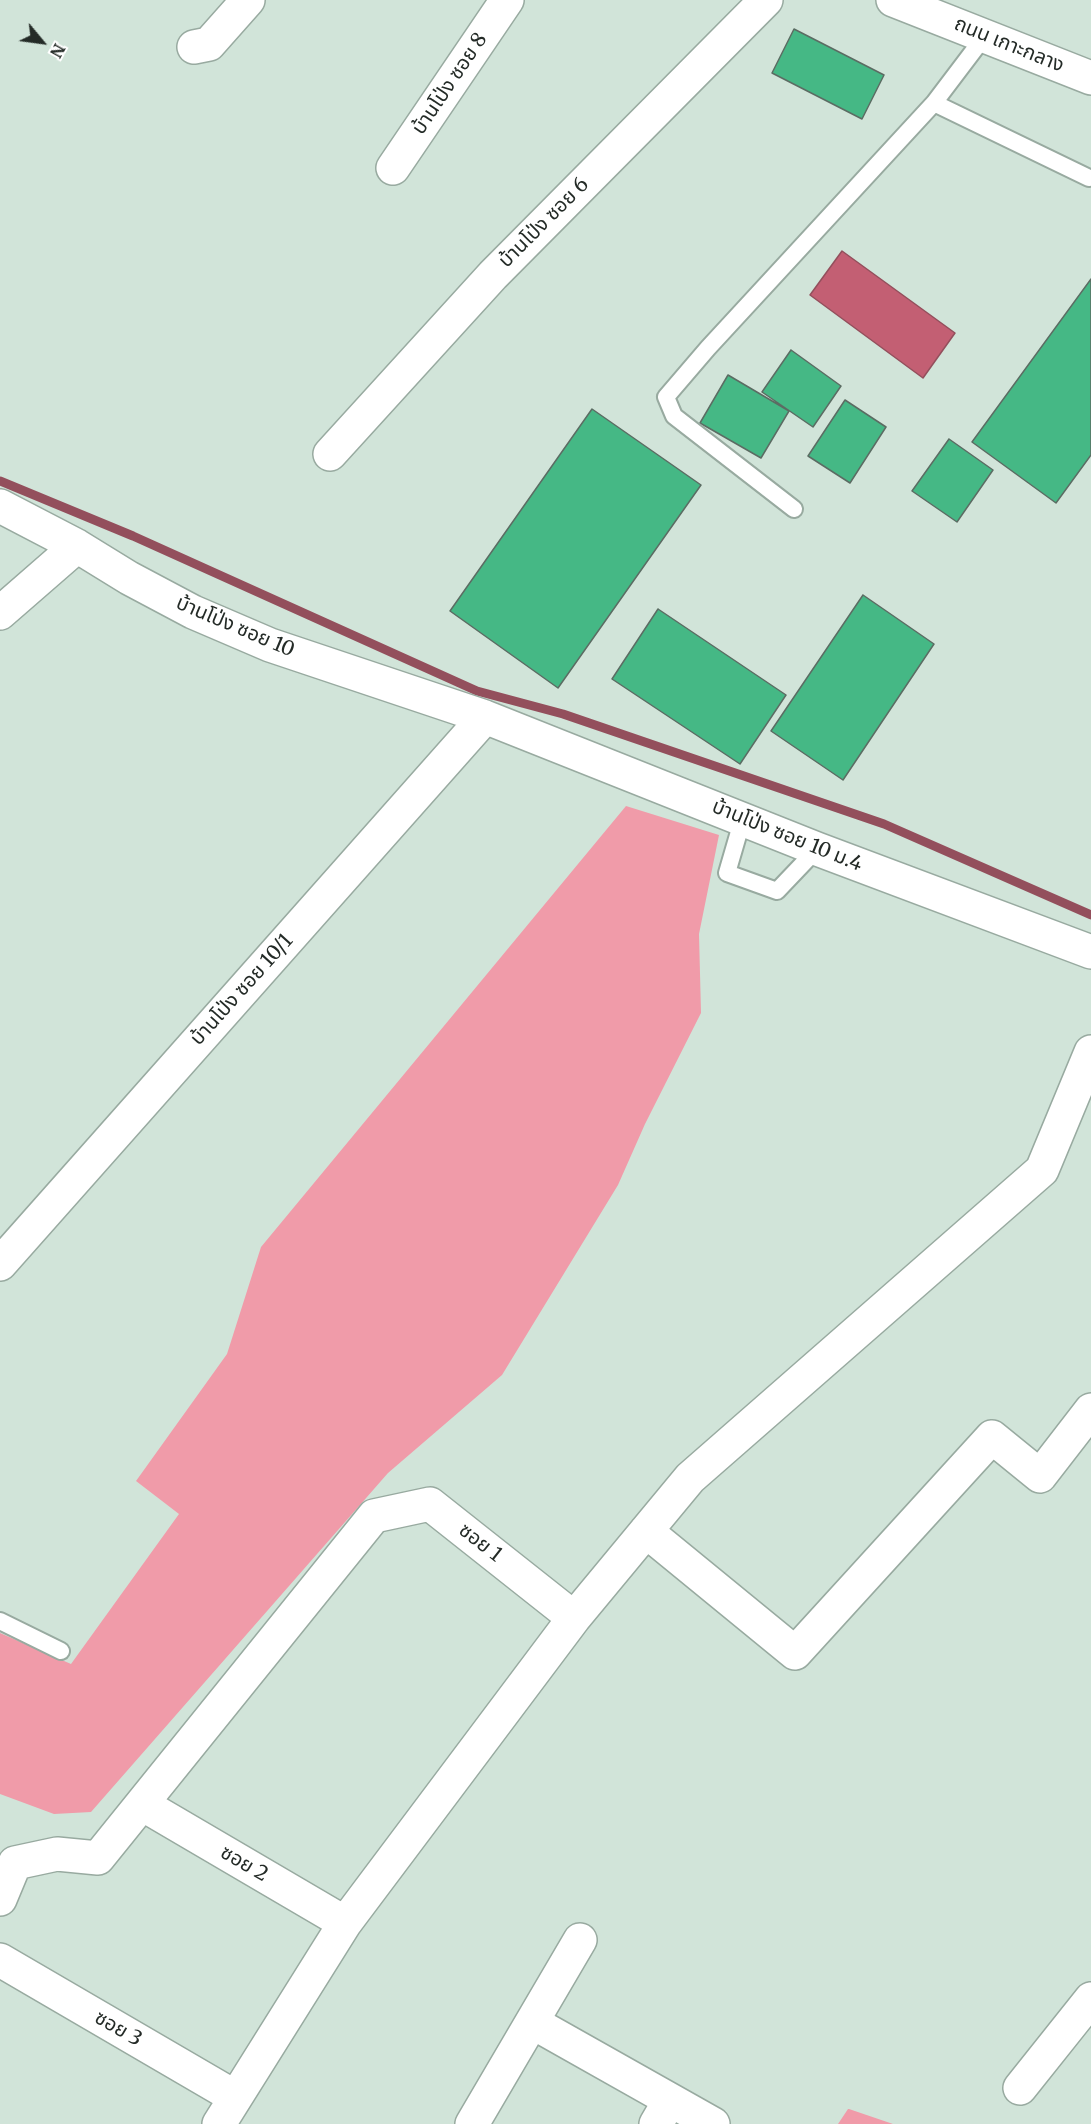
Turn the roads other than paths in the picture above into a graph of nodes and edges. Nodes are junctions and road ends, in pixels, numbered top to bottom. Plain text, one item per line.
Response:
1 (248, 0) edge
2 (507, 0) edge
3 (766, 0) edge
4 (893, 0) edge
5 (984, 37) junction
6 (194, 46) dead end
7 (1091, 78) edge
8 (934, 103) junction
9 (393, 168) dead end
10 (1089, 178) dead end
11 (330, 454) dead end
12 (0, 506) edge
13 (794, 509) dead end
14 (77, 546) junction
15 (0, 613) edge
16 (484, 717) junction
17 (743, 818) junction
18 (817, 849) junction
19 (1091, 952) edge
20 (1091, 1052) edge
21 (3, 1256) edge
22 (1091, 1410) edge
23 (646, 1531) junction
24 (574, 1618) junction
25 (0, 1621) edge
26 (61, 1651) dead end
27 (142, 1804) junction
28 (0, 1899) edge
29 (345, 1923) junction
30 (580, 1940) dead end
31 (0, 1960) edge
32 (1091, 1999) edge
33 (532, 2022) junction
34 (1020, 2088) dead end
35 (227, 2111) edge
36 (663, 2112) edge
37 (472, 2124) edge
38 (713, 2124) edge

1 - 6 street
2 - 9 street, บ้านโป่ง ซอย 8
3 - 11 street, บ้านโป่ง ซอย 6
4 - 5 street, ถนน เกาะกลาง
5 - 7 street, ถนน เกาะกลาง
5 - 8 lane
8 - 10 lane
8 - 13 lane
12 - 14 street, บ้านโป่ง ซอย 10
14 - 15 street
14 - 16 street, บ้านโป่ง ซอย 10
16 - 17 street, บ้านโป่ง ซอย 10 ม.4
16 - 21 street, บ้านโป่ง ซอย 10/1
17 - 18 street, บ้านโป่ง ซอย 10 ม.4
17 - 18 lane
18 - 19 street, บ้านโป่ง ซอย 10 ม.4
20 - 23 street
22 - 23 street
23 - 24 street
24 - 27 street, ซอย 1
24 - 29 street
25 - 26 lane
27 - 28 street
27 - 29 street, ซอย 2
29 - 35 street
30 - 33 street
31 - 35 street, ซอย 3
32 - 34 street
33 - 36 street
33 - 37 street
36 - 38 street

